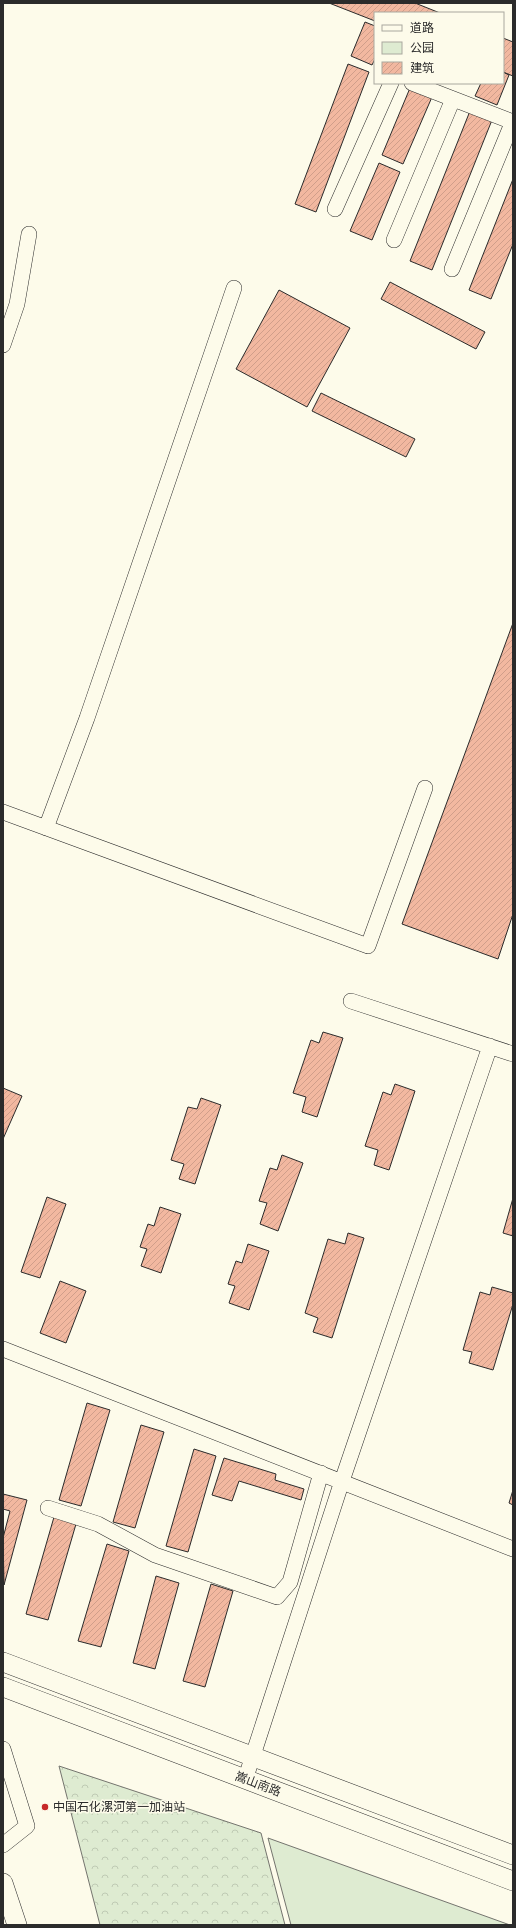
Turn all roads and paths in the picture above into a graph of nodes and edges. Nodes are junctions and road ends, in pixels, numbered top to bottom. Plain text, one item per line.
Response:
1 (391, 84) edge
2 (415, 84) edge
3 (454, 99) junction
4 (513, 121) edge
5 (335, 209) dead end
6 (29, 234) dead end
7 (394, 240) dead end
8 (452, 269) dead end
9 (234, 288) dead end
10 (3, 345) edge
11 (425, 788) dead end
12 (3, 812) edge
13 (46, 828) junction
14 (351, 1000) dead end
15 (490, 1046) junction
16 (513, 1054) edge
17 (3, 1349) edge
18 (321, 1473) junction
19 (342, 1481) junction
20 (48, 1508) dead end
21 (513, 1549) edge
22 (3, 1662) edge
23 (3, 1687) edge
24 (3, 1700) edge
25 (41, 1702) junction
26 (3, 1749) edge
27 (253, 1755) junction
28 (245, 1780) junction
29 (3, 1845) edge
30 (513, 1855) edge
31 (513, 1881) edge
32 (3, 1884) edge
33 (17, 1925) edge

1 - 5 street
2 - 3 street
3 - 4 street
3 - 7 street
4 - 8 street
6 - 10 street
9 - 13 street
11 - 13 street
12 - 13 street
14 - 15 street
15 - 16 street
15 - 19 street
17 - 18 street
18 - 19 street
18 - 20 street
19 - 21 street
19 - 27 street
22 - 27 main road, 嵩山南路
23 - 25 main road, 嵩山南路
24 - 25 main road
25 - 28 main road, 嵩山南路
26 - 29 street
27 - 28 street
27 - 30 main road, 嵩山南路
28 - 31 main road, 嵩山南路
32 - 33 main road

